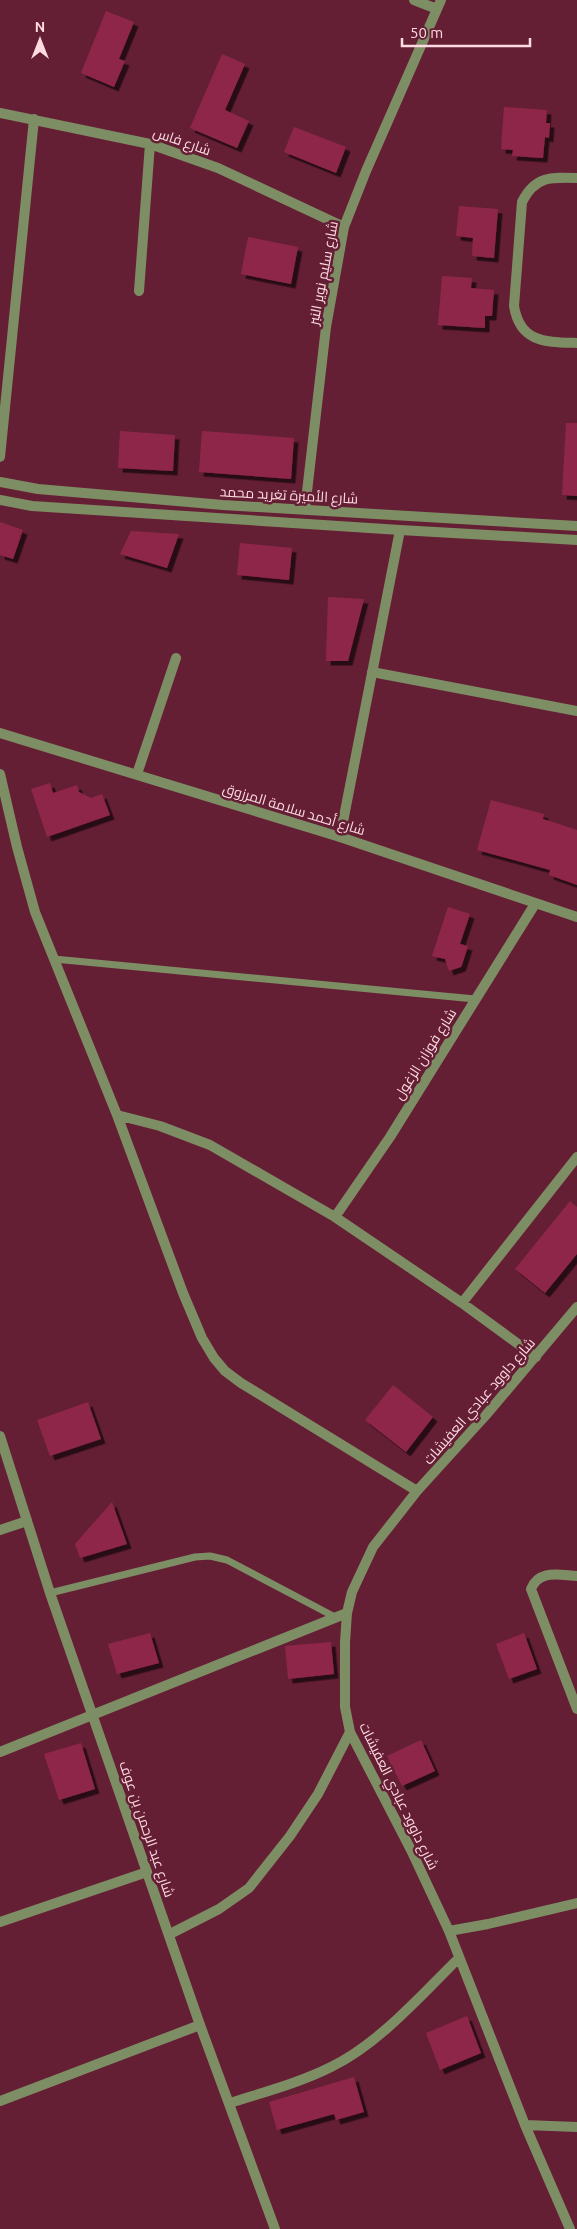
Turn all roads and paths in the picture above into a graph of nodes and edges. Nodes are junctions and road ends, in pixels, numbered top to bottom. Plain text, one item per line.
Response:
1 (414, 0) edge
2 (439, 4) edge
3 (0, 113) edge
4 (34, 119) junction
5 (150, 144) junction
6 (577, 178) edge
7 (344, 227) junction
8 (140, 291) dead end
9 (577, 343) edge
10 (0, 457) edge
11 (0, 482) edge
12 (0, 500) edge
13 (306, 509) junction
14 (577, 526) edge
15 (400, 530) junction
16 (577, 540) edge
17 (176, 658) dead end
18 (372, 672) junction
19 (577, 711) edge
20 (0, 733) edge
21 (0, 774) edge
22 (137, 774) junction
23 (340, 836) junction
24 (535, 904) junction
25 (577, 917) edge
26 (54, 959) junction
27 (475, 999) junction
28 (117, 1115) junction
29 (577, 1157) edge
30 (335, 1217) junction
31 (462, 1303) junction
32 (577, 1308) edge
33 (536, 1357) junction
34 (0, 1436) edge
35 (417, 1491) junction
36 (27, 1521) junction
37 (0, 1530) edge
38 (577, 1576) edge
39 (50, 1593) junction
40 (347, 1613) junction
41 (335, 1617) junction
42 (577, 1709) edge
43 (92, 1714) junction
44 (350, 1732) junction
45 (0, 1752) edge
46 (147, 1872) junction
47 (577, 1903) edge
48 (0, 1922) edge
49 (449, 1931) junction
50 (170, 1934) junction
51 (459, 1958) junction
52 (200, 2025) junction
53 (0, 2100) edge
54 (230, 2103) junction
55 (525, 2126) junction
56 (577, 2127) edge
57 (275, 2229) edge
58 (570, 2229) edge

1 - 2 street
2 - 7 street, شارع سليم نوير النبر
3 - 4 street, شارع فاس
4 - 5 street, شارع فاس
4 - 10 street
5 - 7 street, شارع فاس
5 - 8 street
6 - 9 street
7 - 13 street, شارع سليم نوير النبر
11 - 13 street, شارع الأميرة تغريد محمد
12 - 15 street, شارع الأميرة تغريد محمد
13 - 14 street, شارع الأميرة تغريد محمد
15 - 16 street, شارع الأميرة تغريد محمد
15 - 18 street
17 - 22 street
18 - 19 street
18 - 23 street
20 - 22 street, شارع أحمد سلامة المرزوق
21 - 26 street
22 - 23 street, شارع أحمد سلامة المرزوق
23 - 24 street, شارع أحمد سلامة المرزوق
24 - 25 street, شارع أحمد سلامة المرزوق
24 - 27 street, شارع فوزان الزغول
26 - 27 lane
26 - 28 street
27 - 30 street, شارع فوزان الزغول
28 - 30 street
28 - 35 street
29 - 31 street
30 - 31 street
31 - 33 street
32 - 33 street, شارع داوود عبادي العفيشات
33 - 35 street, شارع داوود عبادي العفيشات
34 - 36 street, شارع عبد الرحمن بن عوف
35 - 40 street, شارع داوود عبادي العفيشات
36 - 37 street
36 - 39 street, شارع عبد الرحمن بن عوف
38 - 42 street
39 - 41 lane
39 - 43 street, شارع عبد الرحمن بن عوف
40 - 41 street
40 - 44 street, شارع داوود عبادي العفيشات
41 - 43 street
43 - 45 street
43 - 46 street, شارع عبد الرحمن بن عوف
44 - 49 street, شارع داوود عبادي العفيشات
44 - 50 street
46 - 48 street
46 - 50 street, شارع عبد الرحمن بن عوف
47 - 49 street
49 - 51 street, شارع داوود عبادي العفيشات
50 - 52 street, شارع عبد الرحمن بن عوف
51 - 54 street
51 - 55 street, شارع داوود عبادي العفيشات
52 - 53 street
52 - 54 street, شارع عبد الرحمن بن عوف
54 - 57 street, شارع عبد الرحمن بن عوف
55 - 56 street
55 - 58 street, شارع داوود عبادي العفيشات

